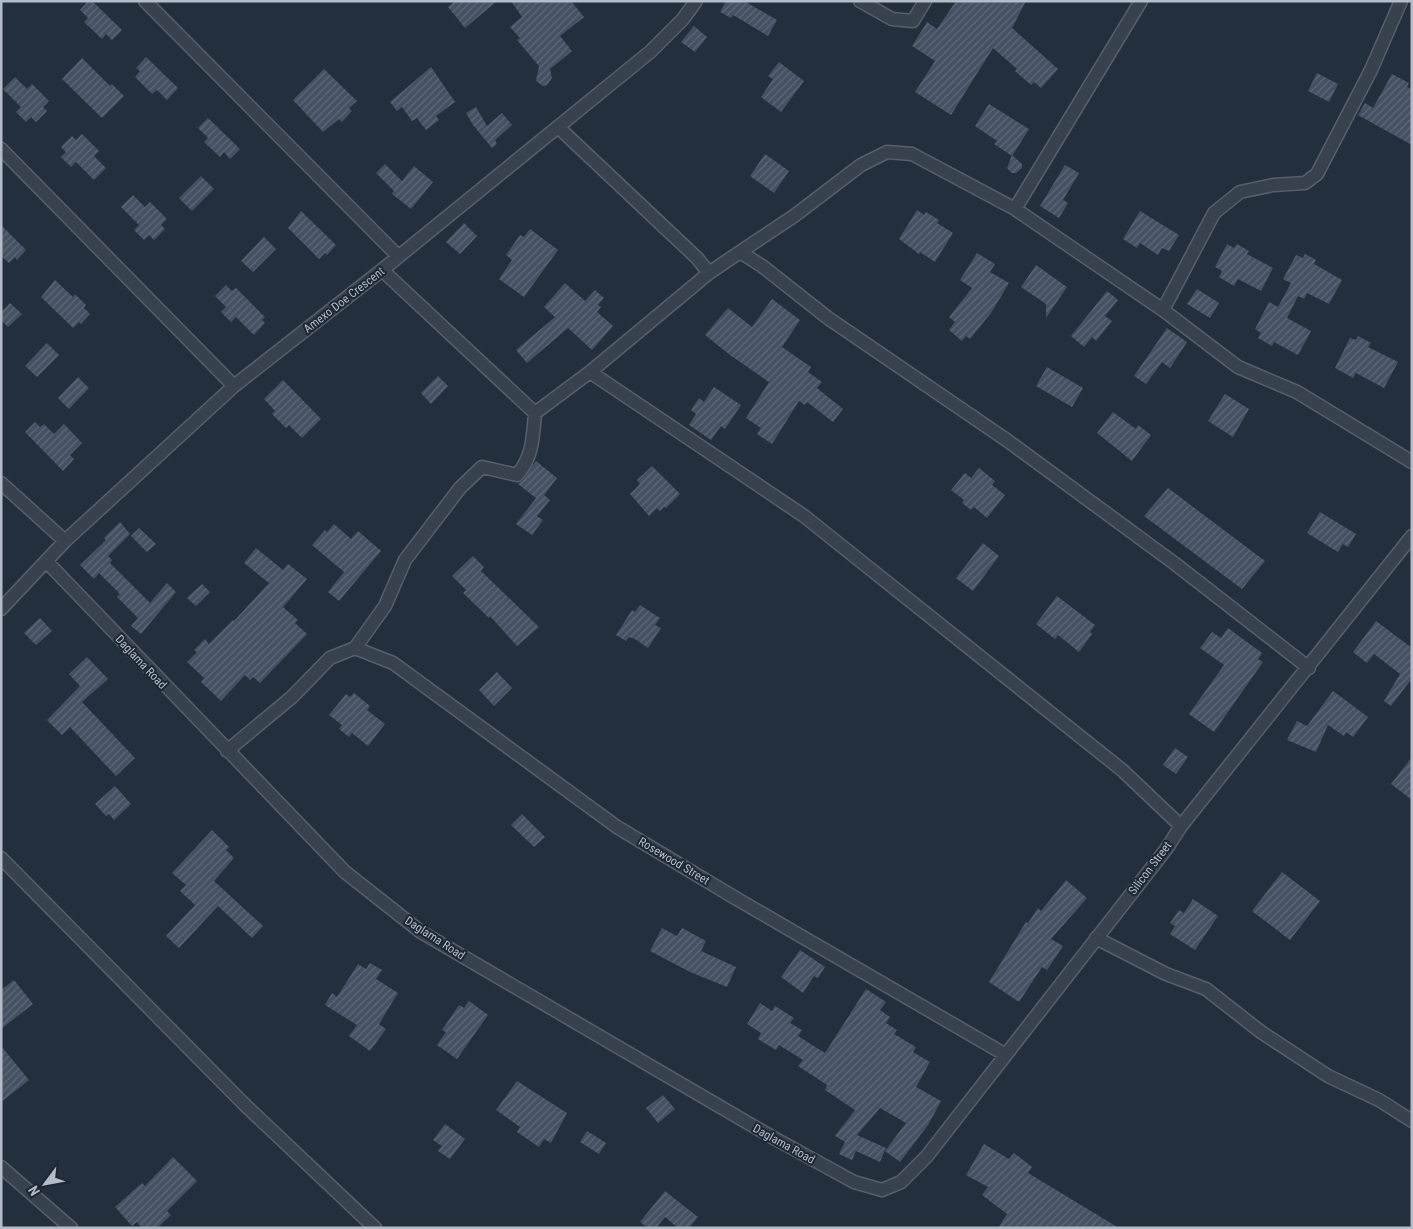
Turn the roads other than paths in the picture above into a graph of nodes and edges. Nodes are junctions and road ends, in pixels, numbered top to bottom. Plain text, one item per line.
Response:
1 (146, 1) edge
2 (696, 1) edge
3 (860, 1) edge
4 (926, 1) edge
5 (1140, 1) edge
6 (1401, 1) edge
7 (558, 127) junction
8 (1, 150) edge
9 (1015, 209) junction
10 (740, 252) junction
11 (398, 256) junction
12 (382, 270) junction
13 (709, 273) junction
14 (1163, 310) junction
15 (590, 372) junction
16 (234, 386) junction
17 (535, 413) junction
18 (1412, 462) edge
19 (1, 483) edge
20 (1412, 536) edge
21 (65, 541) junction
22 (46, 561) junction
23 (1, 608) edge
24 (355, 648) junction
25 (1309, 668) junction
26 (227, 751) junction
27 (1181, 826) junction
28 (1, 858) edge
29 (1096, 938) junction
30 (1006, 1055) junction
31 (1412, 1121) edge
32 (1, 1167) edge
33 (882, 1190) joint
34 (71, 1228) edge
35 (375, 1228) edge

1 - 11 street
2 - 7 street, Amexo Doe Crescent
3 - 4 street
5 - 9 street
6 - 14 street
7 - 11 street, Amexo Doe Crescent
7 - 13 street
8 - 16 street
9 - 10 street
9 - 14 street
10 - 13 street
10 - 25 street
11 - 12 street, Amexo Doe Crescent
12 - 16 street, Amexo Doe Crescent
12 - 17 street
13 - 15 street
14 - 18 street
15 - 17 street
15 - 27 street
16 - 21 street, Amexo Doe Crescent
17 - 24 street
19 - 21 street
20 - 25 street, Silicon Street
21 - 22 street, Amexo Doe Crescent
22 - 23 street, Amexo Doe Crescent
22 - 26 street, Daglama Road
24 - 26 street
24 - 30 street, Rosewood Street
25 - 27 street, Silicon Street
26 - 33 street, Daglama Road
27 - 29 street, Silicon Street
28 - 35 street
29 - 30 street, Silicon Street
29 - 31 street
30 - 33 street, Silicon Street
32 - 34 street

